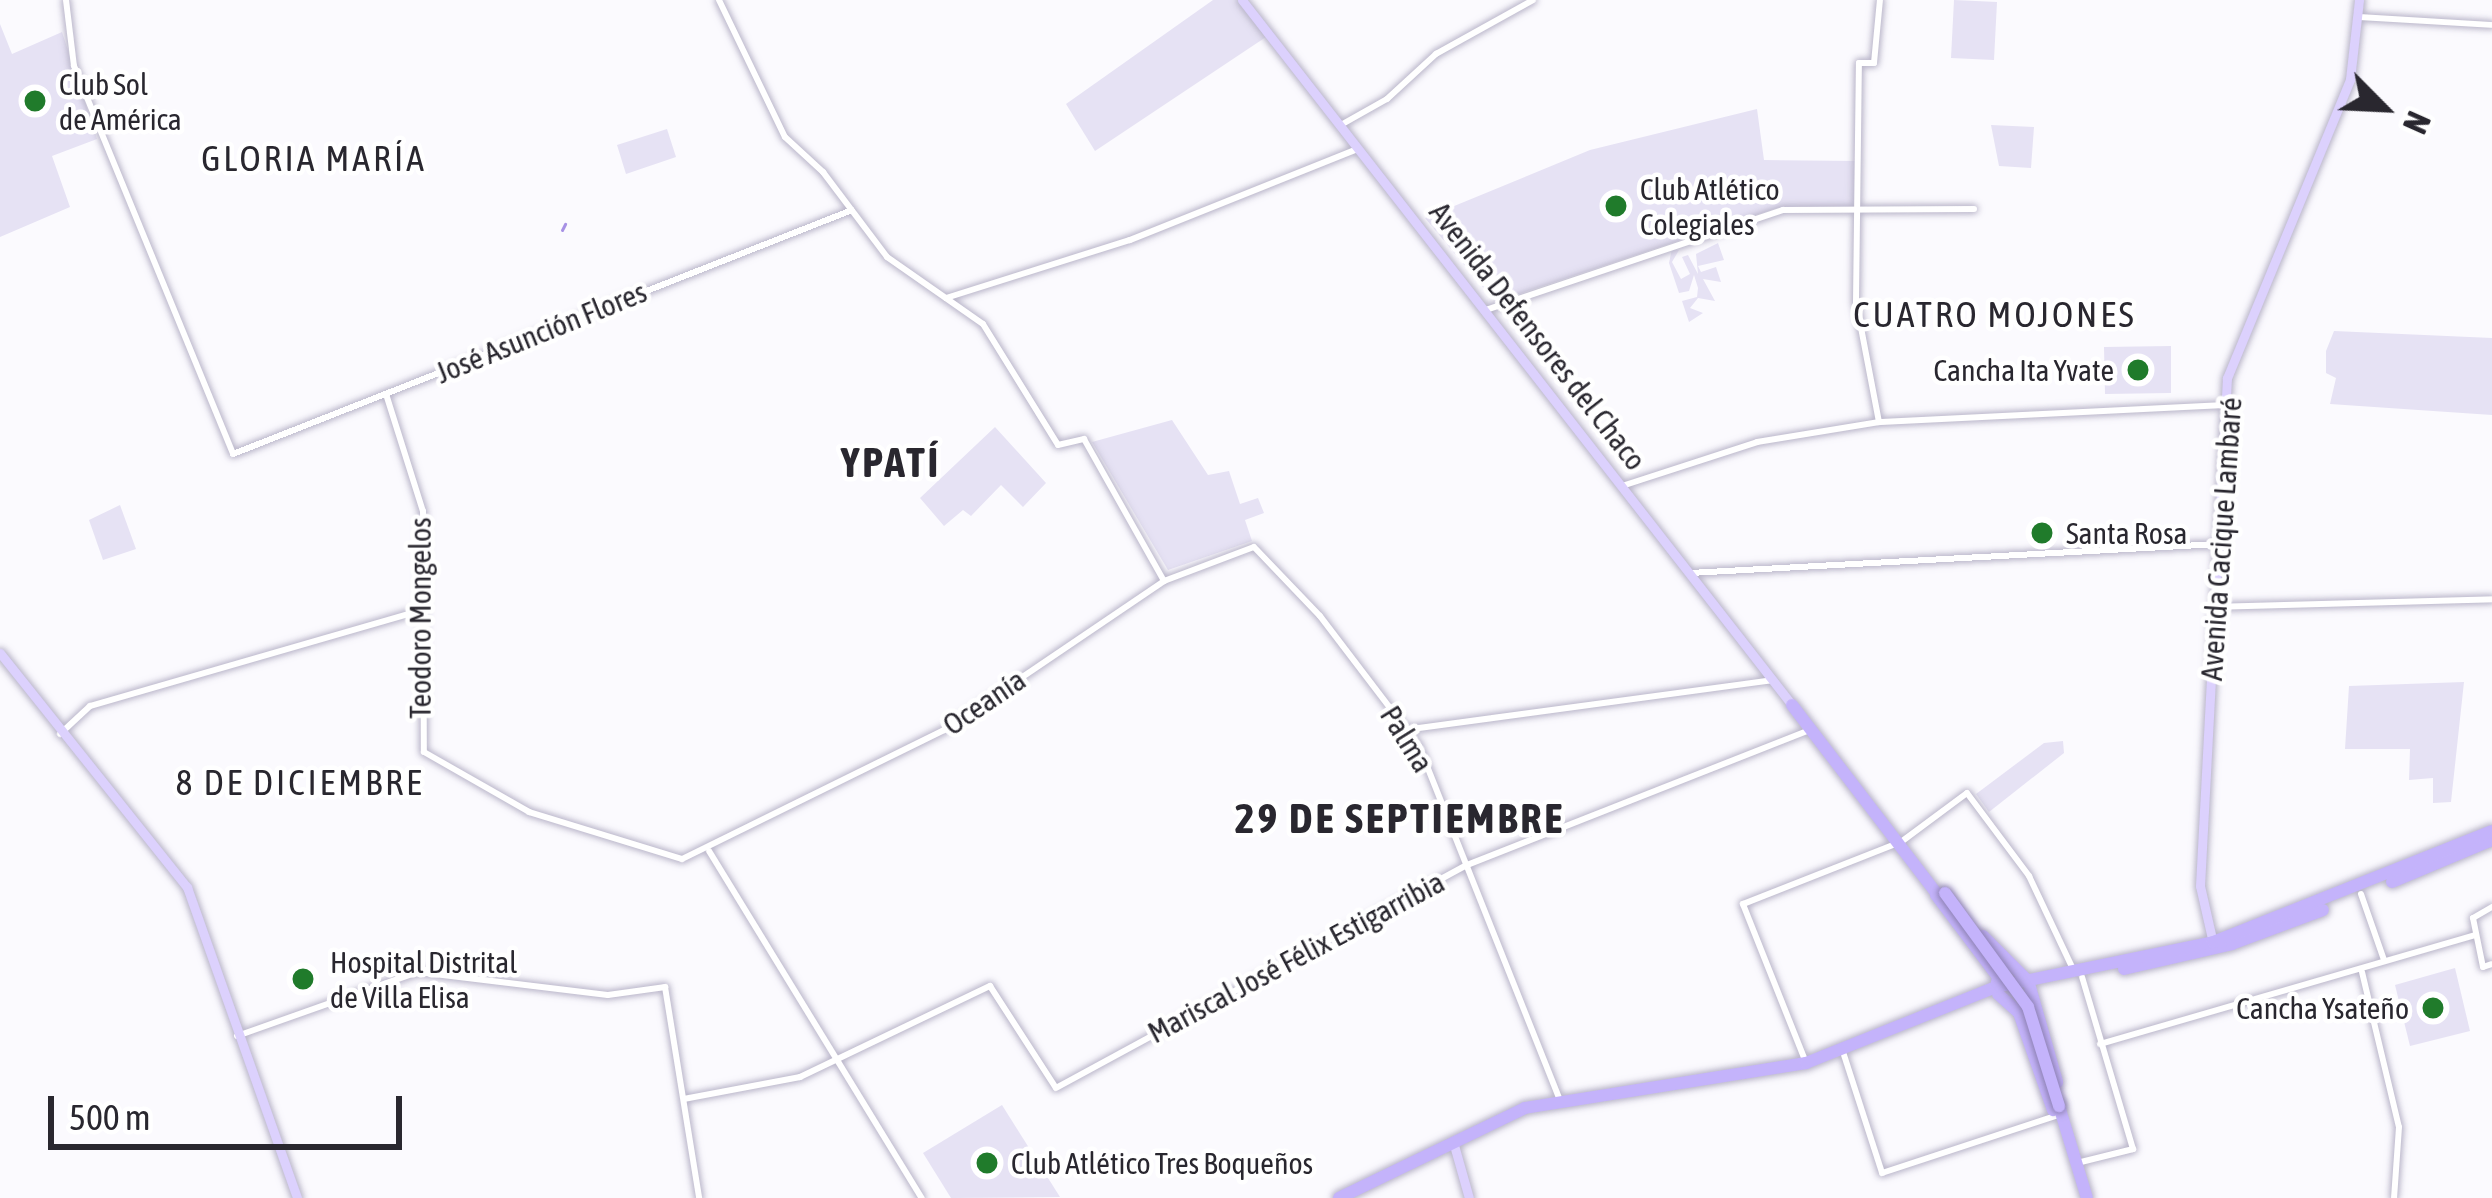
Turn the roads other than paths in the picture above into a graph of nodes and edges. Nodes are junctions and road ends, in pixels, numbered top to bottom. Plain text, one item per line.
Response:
1 (66, 0) edge
2 (718, 0) edge
3 (1242, 0) edge
4 (1507, 0) edge
5 (1533, 0) edge
6 (1880, 0) edge
7 (2362, 0) edge
8 (1512, 11) junction
9 (2360, 18) junction
10 (2492, 25) edge
11 (1340, 126) junction
12 (1358, 149) junction
13 (1974, 209) dead end
14 (1861, 210) junction
15 (851, 211) junction
16 (946, 298) junction
17 (1486, 310) junction
18 (386, 394) junction
19 (2225, 405) junction
20 (1879, 422) junction
21 (1625, 485) junction
22 (2217, 544) junction
23 (1254, 547) joint
24 (1690, 574) junction
25 (1164, 581) junction
26 (2492, 599) edge
27 (2214, 607) junction
28 (422, 610) junction
29 (0, 657) edge
30 (1772, 680) junction
31 (1792, 705) joint
32 (1414, 726) junction
33 (1811, 729) junction
34 (1404, 730) junction
35 (62, 733) junction
36 (1419, 746) junction
37 (2492, 836) edge
38 (1901, 842) junction
39 (709, 851) junction
40 (1467, 865) junction
41 (1938, 890) junction
42 (2361, 894) junction
43 (2492, 908) edge
44 (2476, 935) junction
45 (2214, 945) junction
46 (2384, 960) junction
47 (2488, 966) edge
48 (2362, 972) junction
49 (2078, 974) junction
50 (2004, 983) junction
51 (2026, 994) junction
52 (237, 1036) junction
53 (2100, 1044) junction
54 (1844, 1055) junction
55 (835, 1058) junction
56 (1806, 1063) junction
57 (1559, 1098) junction
58 (683, 1100) junction
59 (2056, 1110) junction
60 (1453, 1142) junction
61 (2077, 1163) junction
62 (294, 1198) edge
63 (699, 1198) edge
64 (922, 1198) edge
65 (1339, 1198) edge
66 (1354, 1198) edge
67 (1469, 1198) edge
68 (2083, 1198) edge
69 (2394, 1198) edge

1 - 18 street, José Asunción Flores
2 - 15 street
3 - 11 main road, Avenida Defensores del Chaco
4 - 8 street
5 - 8 street
6 - 14 street
7 - 9 main road, Avenida Cacique Lambaré
8 - 11 street
9 - 10 street
9 - 19 main road, Avenida Cacique Lambaré
11 - 12 main road, Avenida Defensores del Chaco
12 - 16 street
12 - 17 main road, Avenida Defensores del Chaco
13 - 14 street
14 - 17 street
14 - 20 street
15 - 16 street
15 - 18 street, José Asunción Flores
16 - 25 street
17 - 21 main road, Avenida Defensores del Chaco
18 - 28 street, Teodoro Mongelos
19 - 20 street
19 - 22 main road, Avenida Cacique Lambaré
20 - 21 street
21 - 24 main road, Avenida Defensores del Chaco
22 - 24 street
22 - 27 main road, Avenida Cacique Lambaré
23 - 25 street, Oceanía
23 - 34 street, Palma
24 - 30 main road, Avenida Defensores del Chaco
25 - 39 street, Oceanía
26 - 27 street
27 - 45 main road, Avenida Cacique Lambaré
28 - 35 street
28 - 39 street, Teodoro Mongelos
29 - 35 main road
30 - 31 main road, Avenida Defensores del Chaco
30 - 32 street
31 - 33 highway, Avenida Defensores del Chaco
32 - 34 street
32 - 36 street
33 - 38 highway, Avenida Defensores del Chaco
33 - 40 street, Mariscal José Félix Estigarribia
34 - 36 street, Palma
35 - 52 main road
36 - 40 street, Palma
37 - 42 highway
37 - 45 highway
38 - 41 highway, Avenida Defensores del Chaco
38 - 49 street
38 - 56 street
39 - 55 street
40 - 55 street, Mariscal José Félix Estigarribia
40 - 57 street, Palma
41 - 50 highway
41 - 59 highway, Avenida Defensores del Chaco, bridge
42 - 45 highway
42 - 46 street
43 - 44 street
44 - 46 street
44 - 47 street
45 - 49 highway
46 - 48 street
48 - 53 street
48 - 69 street
49 - 51 highway
49 - 53 street
50 - 51 highway
50 - 51 highway
50 - 51 highway
50 - 54 highway
50 - 56 highway
51 - 59 highway
52 - 58 street
52 - 62 main road
53 - 61 street
54 - 59 street
54 - 60 highway
55 - 58 street
55 - 64 street
56 - 57 highway
57 - 60 highway
58 - 63 street
59 - 61 highway, Avenida Defensores del Chaco
59 - 68 highway, Avenida Defensores del Chaco
60 - 65 highway
60 - 66 highway
60 - 67 main road
61 - 68 highway, Avenida Defensores del Chaco

